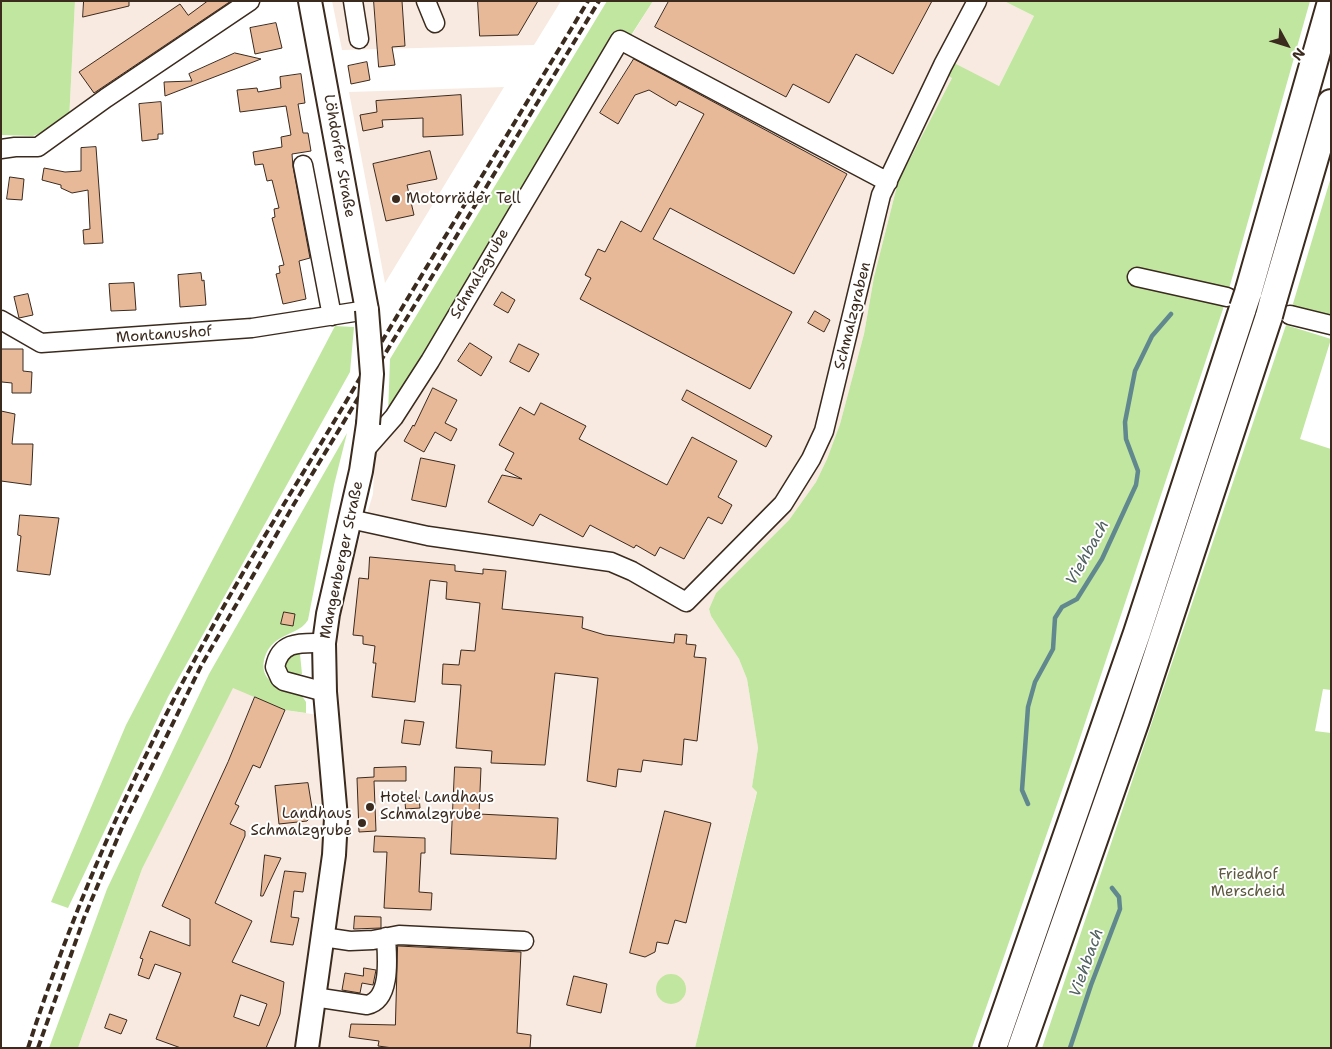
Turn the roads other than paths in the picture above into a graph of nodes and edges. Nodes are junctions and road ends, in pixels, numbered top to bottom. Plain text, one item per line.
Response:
1 (250, 1) edge
2 (310, 1) edge
3 (353, 1) edge
4 (426, 1) edge
5 (977, 1) edge
6 (1331, 2) edge
7 (435, 23) dead end
8 (359, 39) dead end
9 (1331, 103) edge
10 (1, 149) edge
11 (303, 165) dead end
12 (888, 182) junction
13 (1137, 277) dead end
14 (1240, 299) junction
15 (367, 310) junction
16 (1277, 311) junction
17 (332, 316) junction
18 (1, 320) edge
19 (1331, 325) edge
20 (364, 451) junction
21 (350, 519) junction
22 (324, 643) junction
23 (325, 692) junction
24 (323, 937) junction
25 (386, 937) junction
26 (524, 941) dead end
27 (314, 997) junction
28 (307, 1048) edge
29 (993, 1048) edge
30 (1021, 1048) edge

1 - 10 street
2 - 15 main road, Löhdorfer Straße
3 - 8 street
4 - 7 street
5 - 12 street, Schmalzgraben
6 - 14 highway
9 - 16 highway
11 - 17 street
12 - 20 street, Schmalzgrube
12 - 21 street, Schmalzgraben
13 - 14 street
14 - 29 highway
15 - 17 street, Montanushof
15 - 20 main road, Mangenberger Straße, bridge
16 - 19 street
16 - 30 highway
17 - 18 street, Montanushof
20 - 21 main road, Mangenberger Straße
21 - 22 main road, Mangenberger Straße
22 - 23 main road, Mangenberger Straße
22 - 23 street
23 - 24 main road, Mangenberger Straße
24 - 25 street
24 - 27 main road, Mangenberger Straße
25 - 26 street
25 - 27 street
27 - 28 main road, Mangenberger Straße

